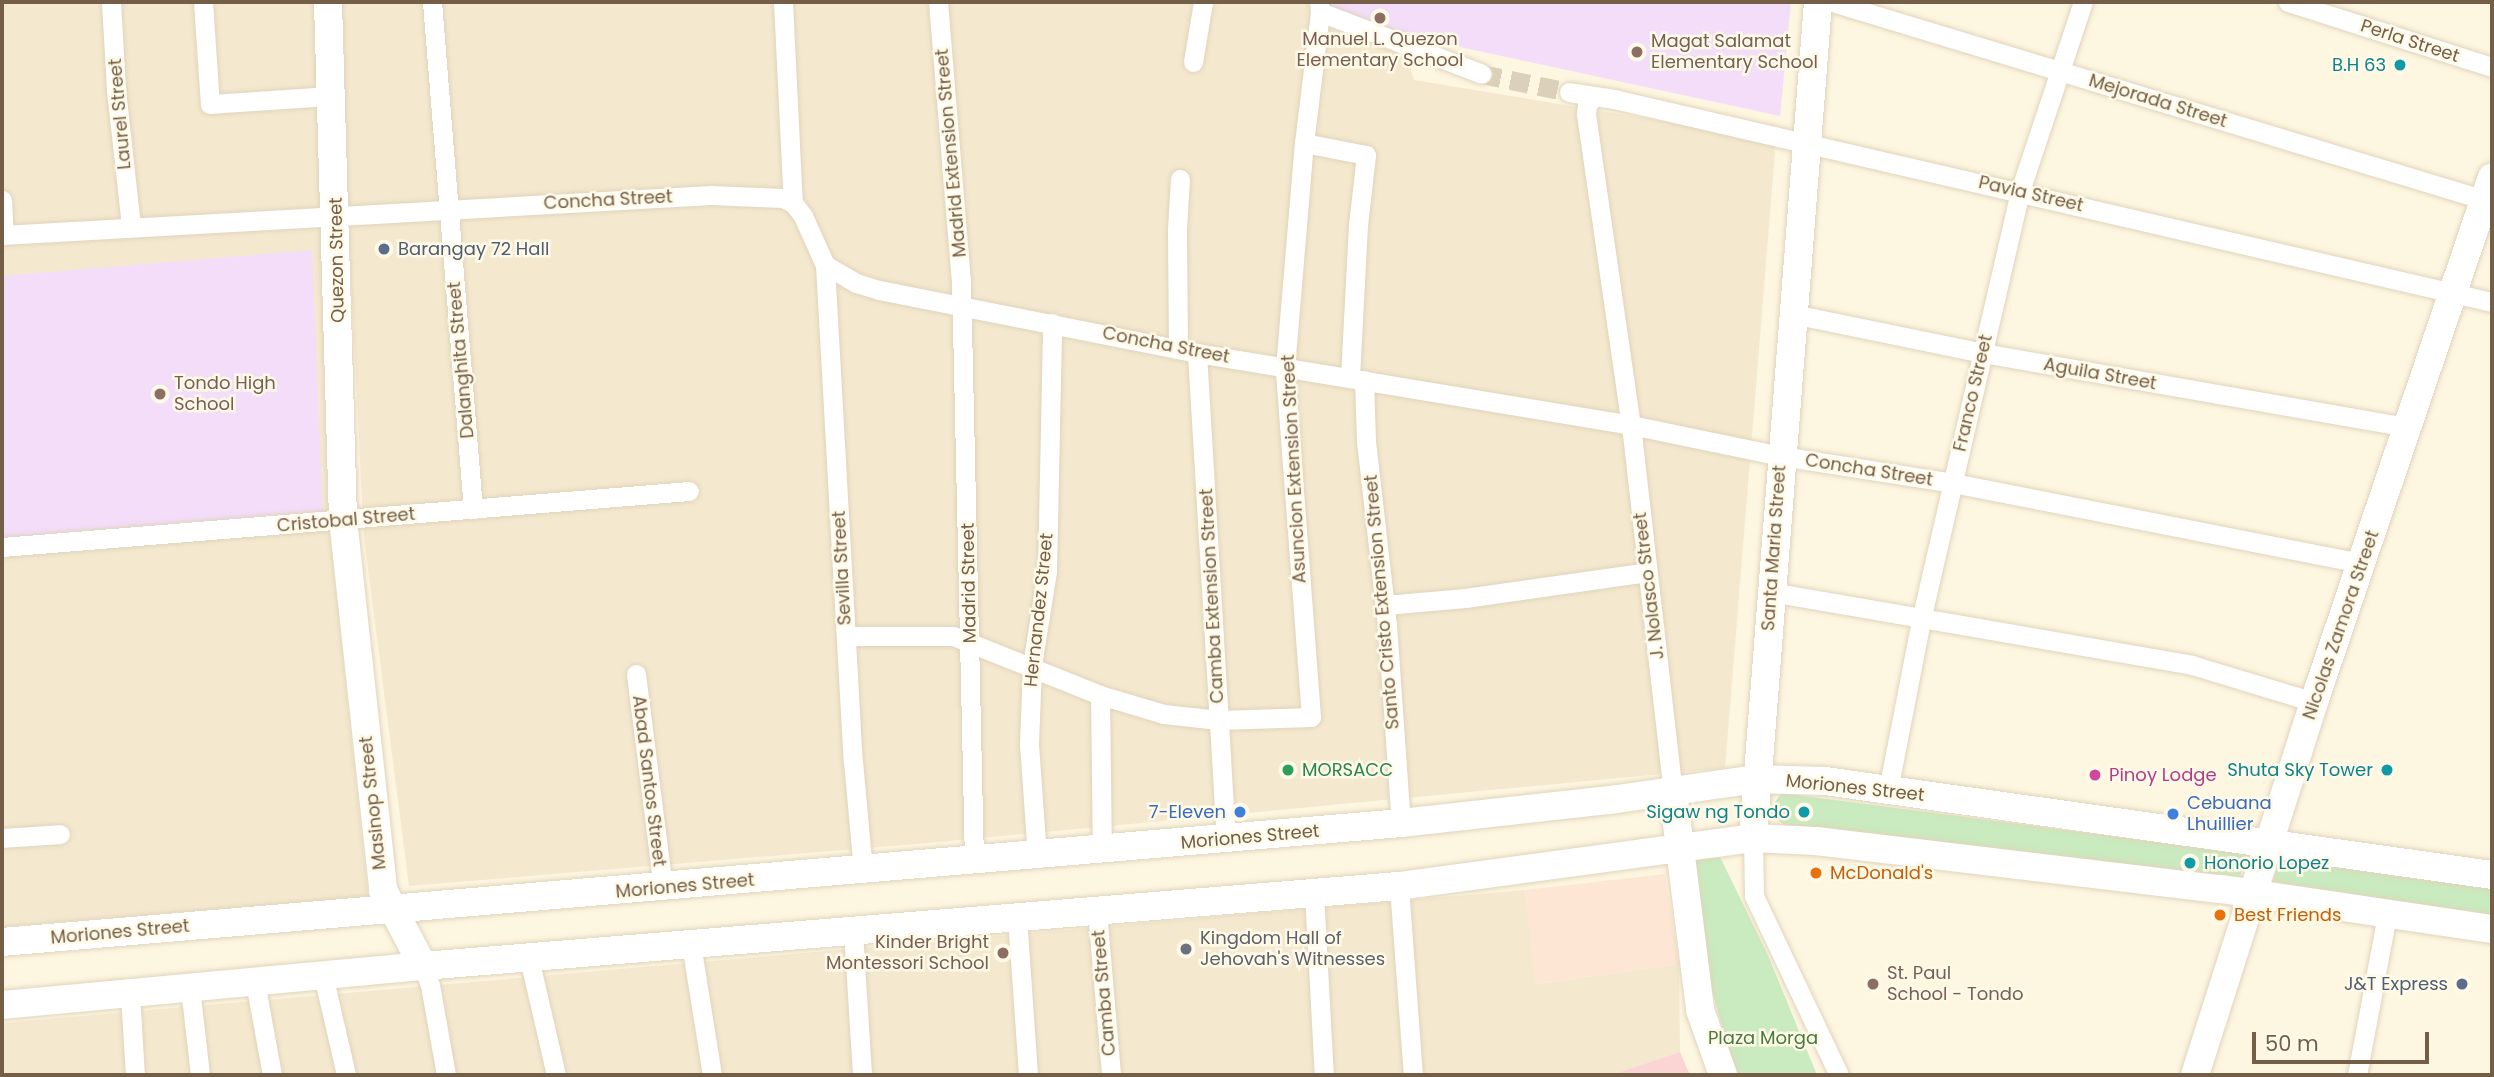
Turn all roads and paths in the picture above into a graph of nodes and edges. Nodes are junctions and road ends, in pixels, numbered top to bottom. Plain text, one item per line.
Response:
1 (111, 2) edge
2 (203, 2) edge
3 (328, 2) edge
4 (432, 2) edge
5 (783, 2) edge
6 (938, 2) edge
7 (1203, 2) edge
8 (1818, 2) edge
9 (1832, 2) edge
10 (2083, 2) edge
11 (2288, 2) edge
12 (1320, 7) edge
13 (1193, 62) dead end
14 (2492, 67) edge
15 (2058, 71) junction
16 (1482, 74) tunnel mouth
17 (1569, 92) tunnel mouth
18 (332, 96) junction
19 (1593, 97) junction
20 (1807, 142) junction
21 (1304, 143) junction
22 (1180, 179) dead end
23 (2489, 189) edge
24 (2020, 191) junction
25 (2, 200) edge
26 (793, 203) junction
27 (449, 208) junction
28 (335, 214) junction
29 (131, 226) junction
30 (3, 235) edge
31 (825, 265) junction
32 (2453, 294) junction
33 (2492, 302) edge
34 (961, 305) junction
35 (1793, 314) junction
36 (1052, 323) junction
37 (1188, 351) junction
38 (1983, 353) junction
39 (1285, 368) junction
40 (1357, 379) junction
41 (1631, 425) junction
42 (2408, 427) junction
43 (1781, 456) junction
44 (1953, 483) junction
45 (690, 491) dead end
46 (473, 509) junction
47 (343, 519) junction
48 (2, 547) edge
49 (2362, 563) junction
50 (1647, 572) junction
51 (1771, 592) junction
52 (1385, 605) junction
53 (1921, 620) junction
54 (846, 636) junction
55 (970, 645) junction
56 (1032, 665) junction
57 (636, 674) dead end
58 (1100, 695) junction
59 (2314, 702) junction
60 (1219, 720) junction
61 (1756, 779) junction
62 (1888, 790) junction
63 (1673, 792) junction
64 (1401, 823) junction
65 (60, 834) dead end
66 (2, 838) edge
67 (1753, 838) junction
68 (1226, 839) junction
69 (2270, 844) junction
70 (1679, 847) junction
71 (1102, 850) junction
72 (1037, 856) junction
73 (974, 862) junction
74 (863, 871) junction
75 (2492, 875) edge
76 (1399, 886) junction
77 (663, 887) junction
78 (1314, 893) junction
79 (2255, 894) junction
80 (394, 910) junction
81 (1097, 911) junction
82 (2387, 914) junction
83 (1017, 917) junction
84 (2492, 929) edge
85 (853, 931) junction
86 (2, 942) edge
87 (691, 944) junction
88 (529, 958) junction
89 (423, 966) junction
90 (323, 975) junction
91 (255, 982) junction
92 (190, 988) junction
93 (130, 994) junction
94 (2, 1005) edge
95 (135, 1075) edge
96 (200, 1075) edge
97 (272, 1075) edge
98 (346, 1075) edge
99 (446, 1075) edge
100 (556, 1075) edge
101 (712, 1075) edge
102 (862, 1075) edge
103 (1027, 1075) edge
104 (1111, 1075) edge
105 (1324, 1075) edge
106 (1413, 1075) edge
107 (1723, 1075) edge
108 (1839, 1075) edge
109 (2195, 1075) edge
110 (2357, 1075) edge

1 - 29 street, Laurel Street
2 - 18 street
3 - 18 main road, Quezon Street
4 - 27 street, Dalanghita Street
5 - 26 street
6 - 34 street, Madrid Extension Street
7 - 13 street
8 - 20 main road, Santa Maria Street
9 - 15 street, Mejorada Street
10 - 15 street, Franco Street
11 - 14 street, Perla Street
12 - 16 street
12 - 21 street, Asuncion Extension Street
15 - 23 street, Mejorada Street
15 - 24 street, Franco Street
17 - 19 street, Pavia Street
18 - 28 main road, Quezon Street
19 - 20 street, Pavia Street
19 - 41 street, J. Nolasco Street
20 - 24 street, Pavia Street
20 - 35 main road, Santa Maria Street
21 - 39 street, Asuncion Extension Street
21 - 40 street, Santo Cristo Extension Street
22 - 37 street, Camba Extension Street
23 - 32 main road, Nicolas Zamora Street
24 - 32 street, Pavia Street
24 - 38 street, Franco Street
25 - 30 street
26 - 27 street, Concha Street
26 - 31 street
27 - 28 street, Concha Street
27 - 46 street, Dalanghita Street
28 - 29 street, Concha Street
28 - 47 main road, Quezon Street
29 - 30 street, Concha Street
31 - 34 street, Concha Street
31 - 54 street, Sevilla Street
32 - 33 street, Pavia Street
32 - 42 main road, Nicolas Zamora Street
34 - 36 street, Concha Street
34 - 55 street, Madrid Street
35 - 38 street, Aguila Street
35 - 43 main road, Santa Maria Street
36 - 37 street, Concha Street
36 - 56 street, Hernandez Street
37 - 39 street, Concha Street
37 - 60 street, Camba Extension Street
38 - 42 street, Aguila Street
38 - 44 street, Franco Street
39 - 40 street, Concha Street
39 - 60 street, Asuncion Extension Street
40 - 41 street, Concha Street
40 - 52 street, Santo Cristo Extension Street
41 - 43 street, Concha Street
41 - 50 street, J. Nolasco Street
42 - 49 main road, Nicolas Zamora Street
43 - 44 street, Concha Street
43 - 51 main road, Santa Maria Street
44 - 49 street, Concha Street
44 - 53 street, Franco Street
45 - 46 street, Cristobal Street
46 - 47 street, Cristobal Street
47 - 48 street, Cristobal Street
47 - 80 main road, Masinop Street
49 - 59 main road, Nicolas Zamora Street
50 - 52 street
50 - 63 street, J. Nolasco Street
51 - 53 street
51 - 61 main road, Santa Maria Street
52 - 64 street, Santo Cristo Extension Street
53 - 59 street
53 - 62 street, Franco Street
54 - 55 street
54 - 74 street, Sevilla Street
55 - 56 street
55 - 73 street, Madrid Street
56 - 58 street
56 - 72 street, Hernandez Street
57 - 77 street, Abad Santos Street
58 - 60 street
58 - 71 street
59 - 69 main road, Nicolas Zamora Street
60 - 68 street, Camba Extension Street
61 - 62 main road, Moriones Street
61 - 63 main road, Moriones Street
61 - 67 main road, Santa Maria Street
62 - 69 main road, Moriones Street
63 - 64 main road, Moriones Street
63 - 70 main road, J. Nolasco Street
64 - 68 main road, Moriones Street
65 - 66 street
67 - 70 main road
67 - 79 main road
67 - 108 street, Santa Maria Street
68 - 71 main road, Moriones Street
69 - 75 main road, Moriones Street
69 - 79 main road, Nicolas Zamora Street
70 - 76 main road
70 - 107 main road, J. Nolasco Street
71 - 72 main road, Moriones Street
72 - 73 main road, Moriones Street
73 - 74 main road, Moriones Street
74 - 77 main road, Moriones Street
76 - 78 main road
76 - 106 street
77 - 80 main road, Moriones Street
78 - 81 main road
78 - 105 street
79 - 82 main road
79 - 109 main road, Nicolas Zamora Street
80 - 86 main road, Moriones Street
80 - 89 main road, Masinop Street
81 - 83 main road
81 - 104 street, Camba Street
82 - 84 main road
82 - 110 street
83 - 85 main road
83 - 103 street
85 - 87 main road
85 - 102 street
87 - 88 main road
87 - 101 street
88 - 89 main road
88 - 100 street
89 - 90 main road
89 - 99 street, Masinop Street
90 - 91 main road
90 - 98 street
91 - 92 main road
91 - 97 street
92 - 93 main road
92 - 96 street
93 - 94 main road
93 - 95 street

